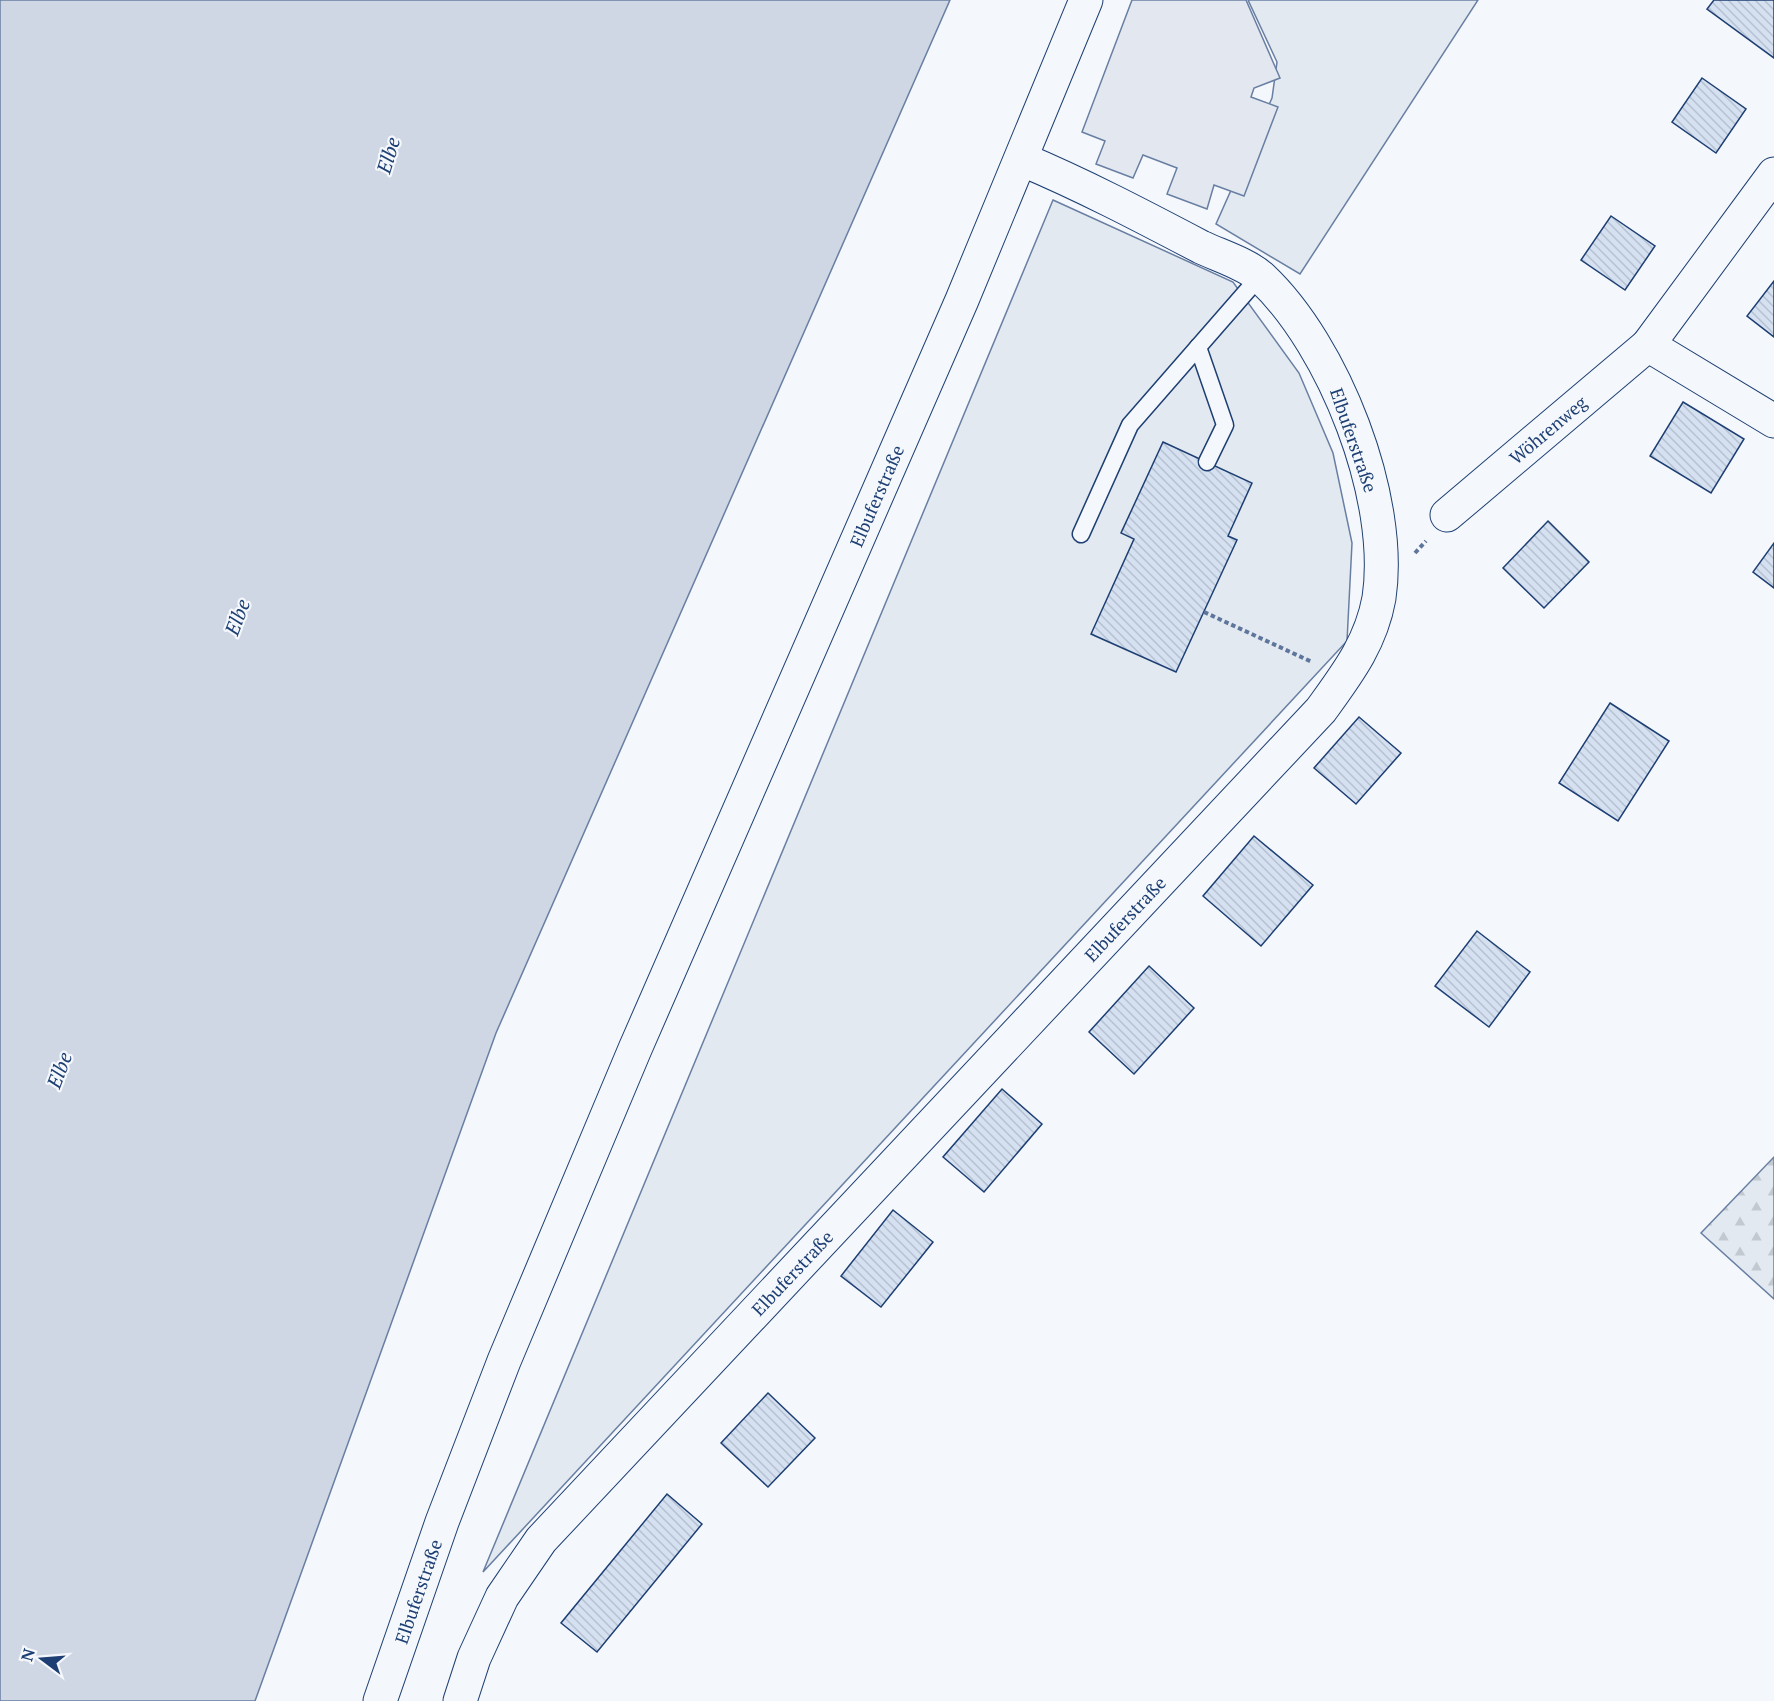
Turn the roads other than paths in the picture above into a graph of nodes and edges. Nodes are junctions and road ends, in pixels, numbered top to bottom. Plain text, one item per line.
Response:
1 (1086, 0) edge
2 (1021, 159) junction
3 (1774, 174) edge
4 (1260, 276) junction
5 (1648, 345) junction
6 (1198, 347) junction
7 (1774, 421) edge
8 (1208, 462) dead end
9 (1448, 515) dead end
10 (1081, 534) dead end
11 (380, 1701) edge
12 (460, 1701) edge

1 - 2 street, Elbuferstraße
2 - 4 street, Elbuferstraße
2 - 11 street, Elbuferstraße
3 - 5 street, Wöhrenweg
4 - 6 lane
4 - 12 street, Elbuferstraße
5 - 7 street
5 - 9 street, Wöhrenweg
6 - 8 lane
6 - 10 lane

